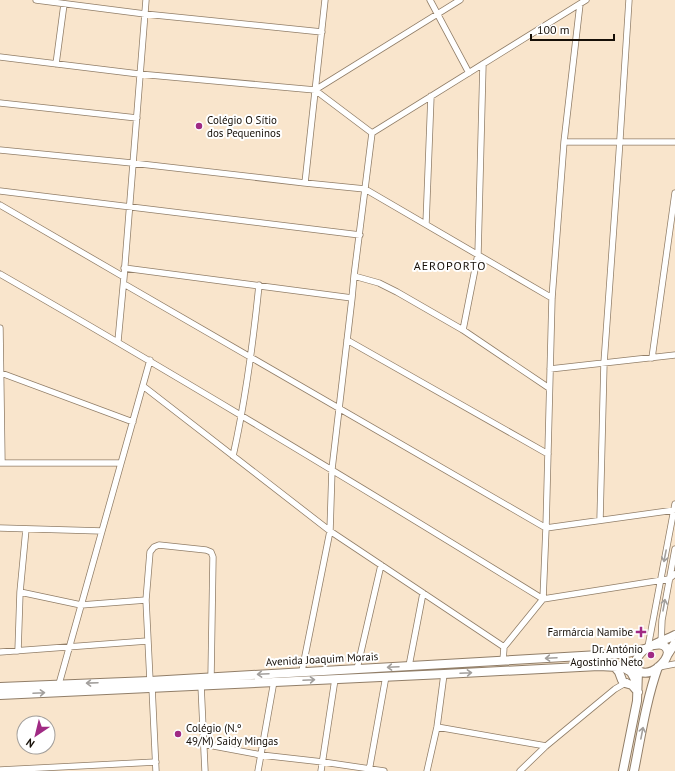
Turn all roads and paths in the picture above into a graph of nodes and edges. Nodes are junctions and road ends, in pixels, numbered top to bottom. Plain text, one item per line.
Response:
1 (36, 0) edge
2 (146, 0) edge
3 (326, 0) edge
4 (430, 0) edge
5 (460, 0) edge
6 (586, 0) edge
7 (629, 0) edge
8 (64, 4) junction
9 (580, 4) junction
10 (145, 14) junction
11 (437, 14) junction
12 (322, 32) junction
13 (0, 57) edge
14 (56, 64) junction
15 (483, 64) junction
16 (469, 73) junction
17 (140, 74) junction
18 (315, 90) junction
19 (431, 96) junction
20 (0, 103) edge
21 (137, 118) junction
22 (372, 133) junction
23 (564, 142) junction
24 (620, 142) junction
25 (675, 142) edge
26 (0, 150) edge
27 (132, 163) junction
28 (305, 183) junction
29 (365, 189) junction
30 (0, 190) edge
31 (675, 192) edge
32 (0, 205) edge
33 (129, 207) junction
34 (426, 224) junction
35 (360, 235) junction
36 (478, 254) junction
37 (124, 268) junction
38 (0, 274) edge
39 (354, 276) junction
40 (124, 277) junction
41 (124, 284) junction
42 (259, 286) junction
43 (352, 298) junction
44 (552, 298) junction
45 (0, 328) edge
46 (463, 330) junction
47 (348, 340) junction
48 (118, 341) junction
49 (0, 352) edge
50 (675, 355) edge
51 (252, 358) junction
52 (652, 358) junction
53 (150, 360) junction
54 (604, 363) junction
55 (550, 369) junction
56 (1, 373) edge
57 (143, 386) junction
58 (549, 388) junction
59 (339, 410) junction
60 (1, 411) edge
61 (242, 416) junction
62 (133, 422) junction
63 (548, 454) junction
64 (233, 456) junction
65 (1, 462) edge
66 (121, 463) junction
67 (332, 469) junction
68 (675, 504) edge
69 (674, 510) edge
70 (600, 520) junction
71 (0, 528) edge
72 (546, 528) junction
73 (26, 529) junction
74 (102, 531) junction
75 (330, 531) junction
76 (675, 549) edge
77 (381, 565) junction
78 (675, 574) edge
79 (669, 579) junction
80 (661, 580) junction
81 (20, 592) junction
82 (423, 593) junction
83 (543, 599) junction
84 (146, 600) junction
85 (81, 605) junction
86 (675, 635) edge
87 (148, 641) junction
88 (656, 645) junction
89 (70, 647) junction
90 (504, 647) junction
91 (673, 648) edge
92 (18, 650) junction
93 (0, 652) edge
94 (503, 661) junction
95 (675, 664) edge
96 (409, 666) junction
97 (617, 666) junction
98 (658, 667) junction
99 (357, 668) junction
100 (302, 671) junction
101 (444, 674) junction
102 (386, 676) junction
103 (211, 677) junction
104 (636, 678) junction
105 (335, 679) junction
106 (274, 681) junction
107 (623, 682) junction
108 (59, 684) junction
109 (151, 684) junction
110 (201, 685) junction
111 (0, 688) edge
112 (0, 695) edge
113 (437, 727) junction
114 (203, 744) junction
115 (546, 746) junction
116 (261, 755) junction
117 (156, 762) junction
118 (323, 762) junction
119 (0, 770) edge
120 (369, 770) edge
121 (156, 771) edge
122 (205, 771) edge
123 (258, 771) edge
124 (321, 771) edge
125 (384, 771) edge
126 (428, 771) edge
127 (520, 771) edge
128 (623, 771) edge
129 (634, 771) edge

1 - 8 street
2 - 10 street
3 - 12 street
4 - 11 street
5 - 11 street
6 - 9 street
7 - 24 street
8 - 10 street
8 - 14 street
9 - 15 street
9 - 23 street
10 - 12 street
10 - 17 street
11 - 16 street
11 - 18 street
12 - 18 street
13 - 14 street
14 - 17 street
15 - 16 street
15 - 36 street
16 - 19 street
17 - 18 street
17 - 21 street
18 - 22 street
18 - 28 street
19 - 22 street
19 - 34 street
20 - 21 street
21 - 27 street
22 - 29 street
23 - 24 street
23 - 44 street
24 - 25 street
24 - 54 street
26 - 27 street
27 - 28 street
27 - 33 street
28 - 29 street
29 - 34 street
29 - 35 street
30 - 33 street
31 - 52 street
32 - 40 street
33 - 35 street
33 - 37 street
34 - 36 street
35 - 39 street
36 - 44 street
36 - 46 street
37 - 40 street
37 - 42 street
38 - 48 street
39 - 43 street
39 - 46 street
40 - 41 street
41 - 48 street
41 - 51 street
42 - 43 street
42 - 51 street
43 - 47 street
44 - 55 street
45 - 49 street
46 - 58 street
47 - 59 street
47 - 63 street
48 - 53 street
49 - 56 street
50 - 52 street
51 - 59 street
51 - 61 street
52 - 54 street
53 - 57 street
53 - 61 street
54 - 55 street
54 - 70 street
55 - 58 street
56 - 60 street
56 - 62 street
57 - 62 street
57 - 64 street
58 - 63 street
59 - 67 street
59 - 72 street
60 - 65 street
61 - 64 street
61 - 67 street
62 - 66 street
63 - 72 street
64 - 75 street
65 - 66 street
66 - 74 street
67 - 75 street
67 - 83 street
68 - 69 street
69 - 70 street
69 -> 80 street
70 - 72 street
71 - 73 street
72 - 83 street
73 - 74 street
73 - 81 street
74 - 85 street
75 - 77 street
75 - 100 street
76 - 79 street
77 - 82 street
77 - 99 street
78 - 79 street
79 - 80 street
88 -> 79 street
80 - 83 street
80 - 88 street
81 - 85 street
81 - 92 street
82 - 90 street
82 - 96 street
83 - 90 street
84 - 85 street
84 - 87 street
84 - 103 street
85 - 89 street
86 - 88 street, Avenida Joaquim Morais
87 - 89 street
87 - 109 street
88 - 91 street
88 -> 94 street, Avenida Joaquim Morais
88 - 104 street
89 - 92 street
89 - 108 street
90 - 94 street
91 - 98 street
92 - 93 street
94 - 96 street, Avenida Joaquim Morais
95 - 98 street
96 -> 99 street, Avenida Joaquim Morais
101 -> 97 street, Avenida Joaquim Morais
97 - 104 street, Avenida Joaquim Morais
97 - 107 street
98 - 104 street, Avenida Joaquim Morais
129 -> 98 street
99 - 100 street, Avenida Joaquim Morais
100 -> 103 street, Avenida Joaquim Morais
101 - 102 street, Avenida Joaquim Morais
101 - 113 street
102 - 105 street, Avenida Joaquim Morais
102 - 120 street
103 - 109 street, Avenida Joaquim Morais
104 - 107 street
104 - 107 street
104 - 128 street
106 -> 105 street, Avenida Joaquim Morais
105 - 118 street
106 - 110 street, Avenida Joaquim Morais
106 - 116 street
107 - 115 street
109 -> 108 street, Avenida Joaquim Morais
108 - 111 street, Avenida Joaquim Morais
109 - 110 street, Avenida Joaquim Morais
112 -> 109 street, Avenida Joaquim Morais
109 - 117 street
110 - 114 street
113 - 115 street
113 - 126 street
114 - 116 street
114 - 122 street
115 - 127 street
116 - 118 street
116 - 123 street
117 - 119 street
117 - 121 street
118 - 120 street
118 - 124 street
120 - 125 street

